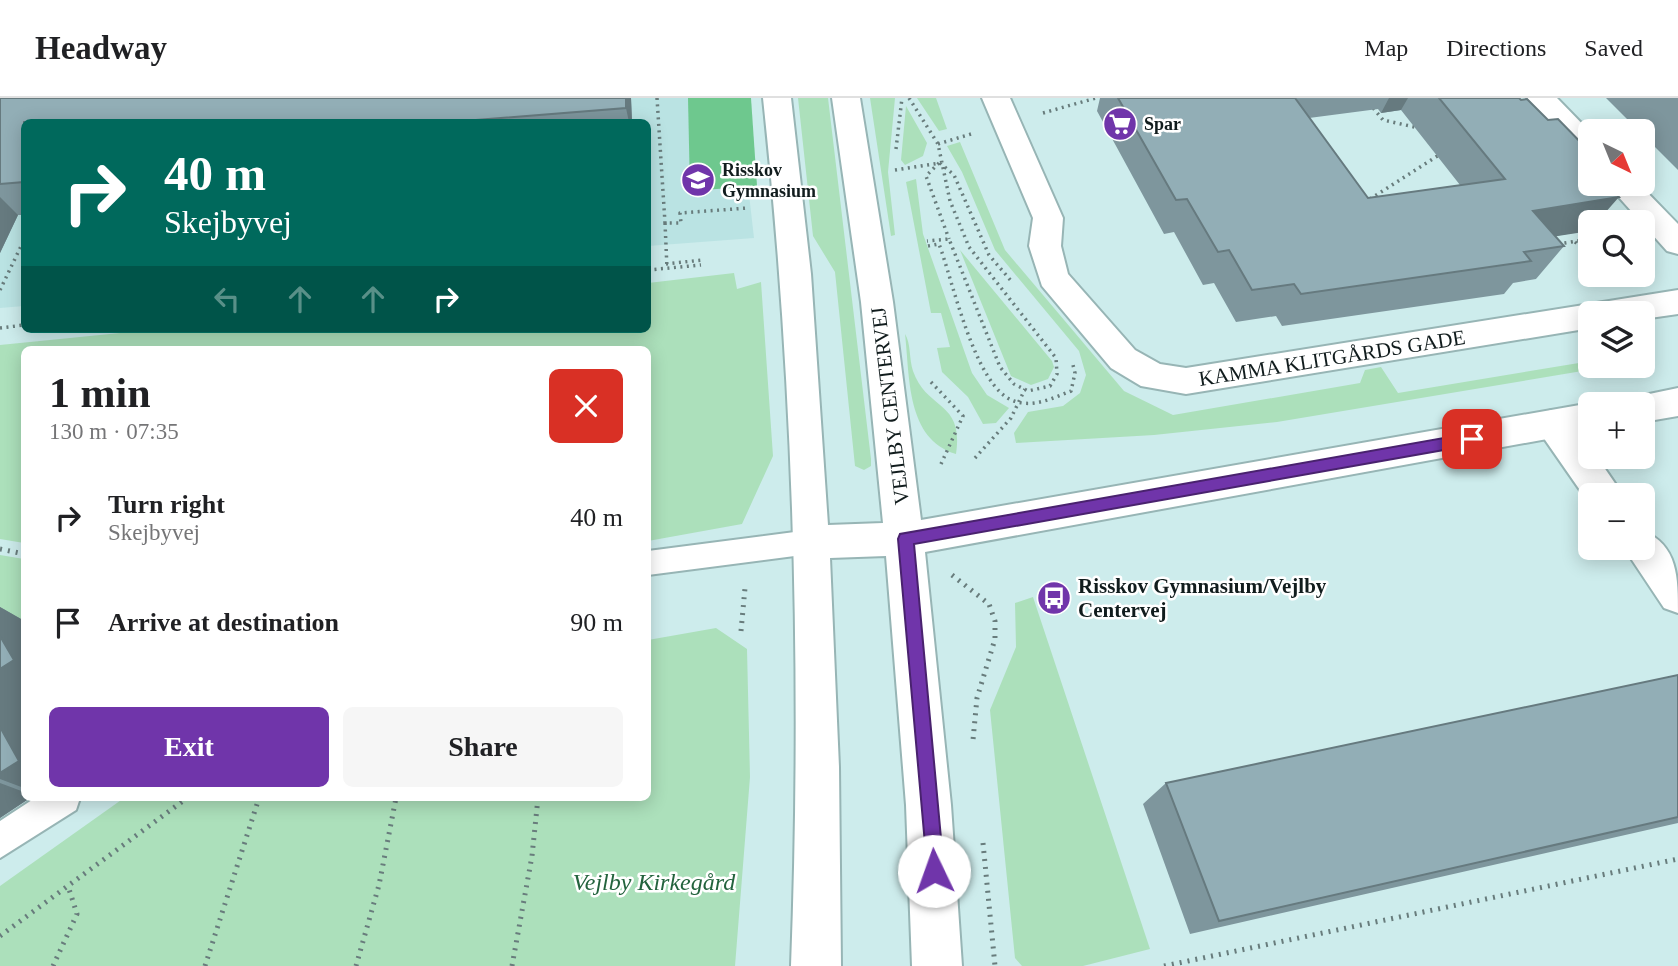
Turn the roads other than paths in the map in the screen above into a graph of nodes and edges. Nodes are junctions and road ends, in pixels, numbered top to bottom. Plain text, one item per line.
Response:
1 (777, 98) edge
2 (846, 98) edge
3 (996, 98) edge
4 (1541, 98) edge
5 (1578, 137) edge
6 (1633, 196) edge
7 (1678, 243) edge
8 (1678, 302) edge
9 (1655, 306) edge
10 (1578, 318) edge
11 (1678, 402) edge
12 (1655, 406) edge
13 (1578, 420) edge
14 (1552, 424) junction
15 (1595, 483) edge
16 (906, 539) junction
17 (810, 542) junction
18 (1652, 560) edge
19 (651, 563) edge
20 (1678, 596) edge
21 (60, 801) edge
22 (0, 841) edge
23 (816, 966) edge
24 (937, 966) edge

1 - 17 street
2 - 16 street, VEJLBY CENTERVEJ
3 - 10 street, KAMMA KLITGÅRDS GADE
4 - 5 street
6 - 7 street
8 - 9 street
11 - 12 street
13 - 14 street
14 - 15 street
14 - 16 street
16 - 17 street
16 - 24 street, VEJLBY CENTERVEJ
17 - 19 lane
17 - 23 street
18 - 20 street
21 - 22 lane

